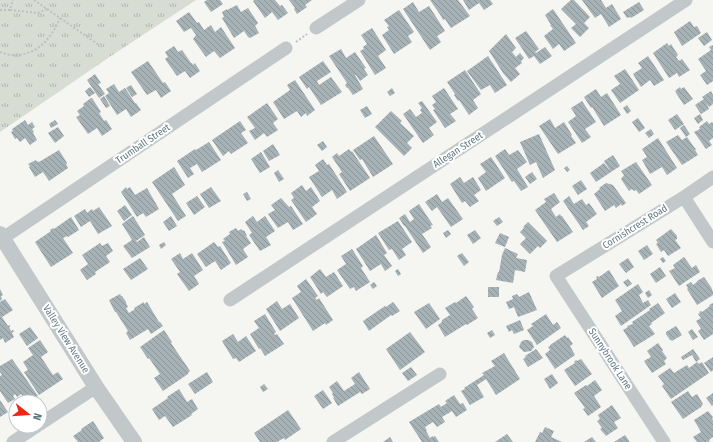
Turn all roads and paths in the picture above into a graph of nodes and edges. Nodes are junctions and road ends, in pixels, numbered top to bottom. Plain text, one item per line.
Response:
1 (13, 0) edge
2 (34, 0) edge
3 (359, 0) edge
4 (686, 0) edge
5 (47, 9) junction
6 (0, 10) edge
7 (10, 10) junction
8 (60, 18) junction
9 (316, 28) joint
10 (99, 46) dead end
11 (286, 48) joint
12 (0, 52) edge
13 (713, 177) edge
14 (684, 196) junction
15 (1, 238) edge
16 (713, 242) edge
17 (556, 276) joint
18 (230, 300) dead end
19 (440, 374) dead end
20 (96, 387) junction
21 (48, 419) edge
22 (25, 434) edge
23 (13, 442) edge
24 (134, 442) edge
25 (333, 442) edge
26 (664, 442) edge

1 - 7 path
2 - 5 path
3 - 9 street
4 - 18 street, Allegan Street
5 - 7 path
5 - 8 path
6 - 7 path
8 - 10 path
8 - 12 path
9 - 11 path
11 - 15 street, Trumball Street
13 - 14 street, Cornishcrest Road
14 - 16 street
14 - 17 street, Cornishcrest Road
15 - 20 street, Valley View Avenue
17 - 26 street, Sunnybrook Lane
19 - 25 street
20 - 21 street
20 - 24 street, Valley View Avenue
22 - 23 street

